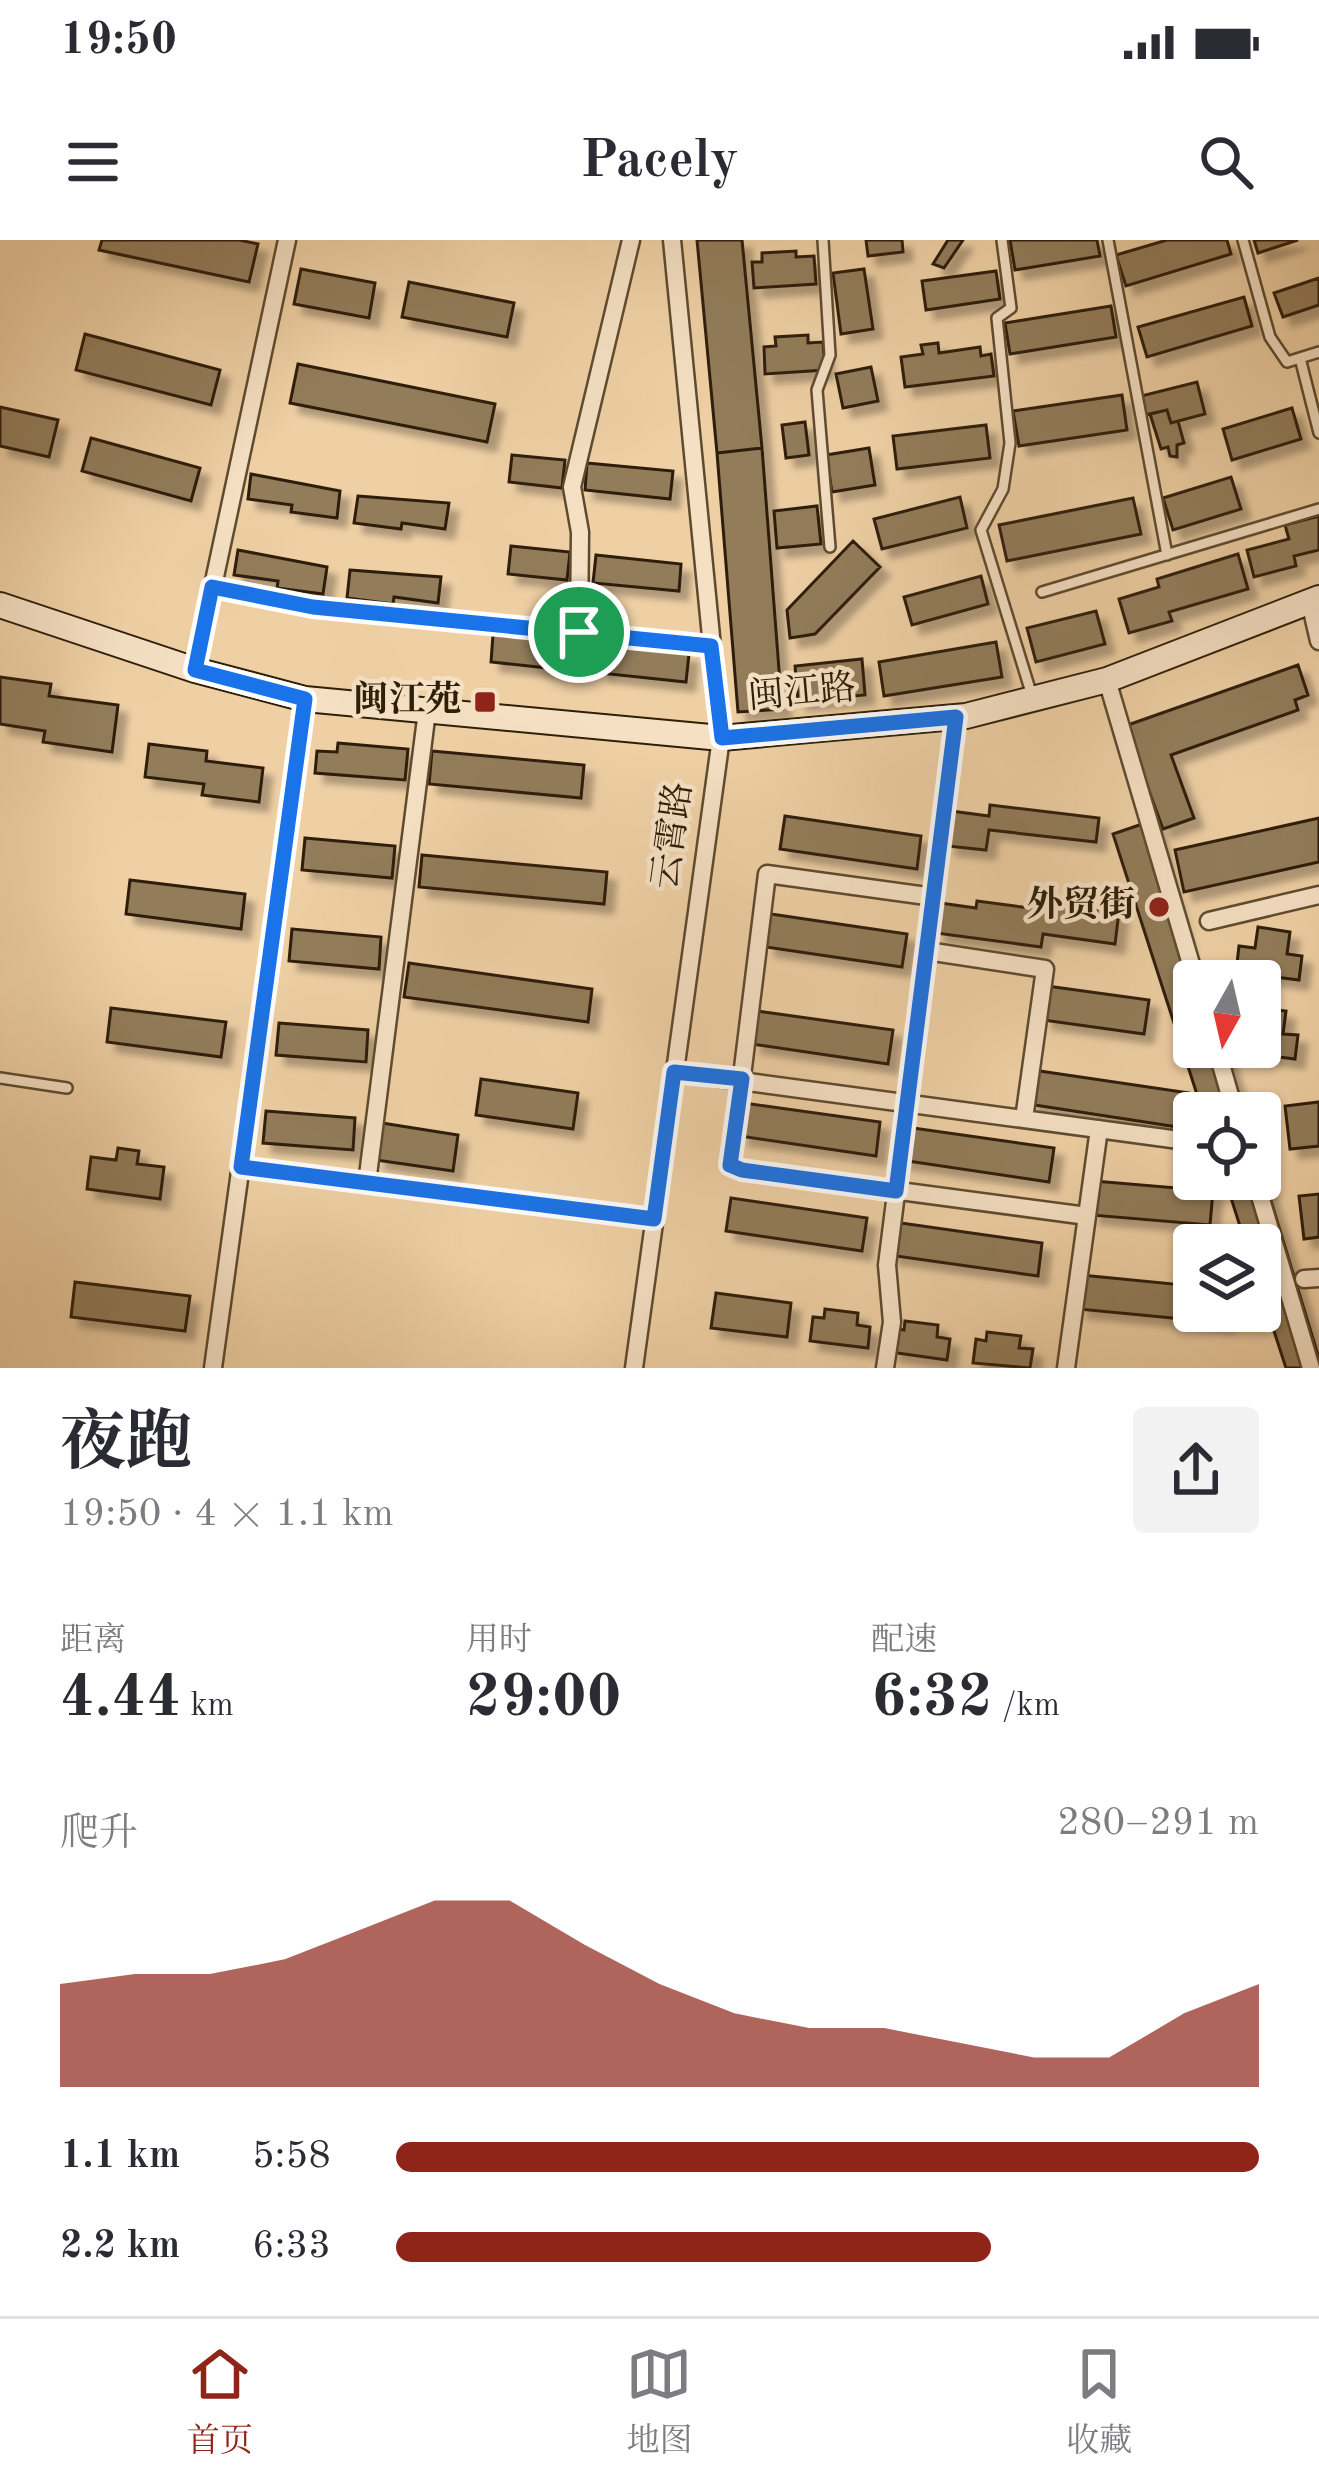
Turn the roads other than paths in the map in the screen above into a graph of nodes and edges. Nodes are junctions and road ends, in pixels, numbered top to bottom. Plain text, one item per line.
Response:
1 (286, 240) edge
2 (631, 240) edge
3 (672, 240) edge
4 (823, 240) edge
5 (1002, 240) edge
6 (1108, 240) edge
7 (1243, 240) edge
8 (1319, 352) edge
9 (1300, 358) junction
10 (1319, 433) edge
11 (1319, 509) edge
12 (830, 548) dead end
13 (1167, 555) junction
14 (212, 587) junction
15 (1042, 592) dead end
16 (1314, 600) edge
17 (0, 605) edge
18 (579, 632) junction
19 (1319, 641) edge
20 (711, 646) junction
21 (195, 670) junction
22 (1107, 680) junction
23 (305, 699) junction
24 (1033, 699) junction
25 (427, 711) junction
26 (956, 717) junction
27 (722, 738) junction
28 (1319, 895) edge
29 (934, 897) junction
30 (1209, 920) dead end
31 (927, 951) junction
32 (1190, 960) edge
33 (674, 1072) junction
34 (0, 1078) edge
35 (742, 1079) junction
36 (68, 1088) dead end
37 (908, 1103) junction
38 (1024, 1119) junction
39 (1099, 1129) junction
40 (1173, 1139) edge
41 (241, 1167) junction
42 (367, 1183) junction
43 (896, 1191) junction
44 (1261, 1200) edge
45 (1087, 1216) junction
46 (654, 1219) junction
47 (213, 1368) edge
48 (634, 1368) edge
49 (885, 1368) edge
50 (1066, 1368) edge
51 (1310, 1368) edge

1 - 14 street
2 - 18 street
3 - 20 street, 云霄路
4 - 12 lane
5 - 24 lane
6 - 13 lane
7 - 9 lane
8 - 9 lane
9 - 10 lane
11 - 13 lane
13 - 15 lane
14 - 18 street
14 - 21 street
16 - 19 street
16 - 22 street, 闽江路
17 - 21 street, 闽江路
18 - 20 street
20 - 27 street, 云霄路
21 - 23 street, 闽江路
22 - 24 street, 闽江路
22 - 32 street
23 - 25 street, 闽江路
23 - 41 street
24 - 26 street, 闽江路
25 - 27 street, 闽江路
25 - 42 street
26 - 27 street, 闽江路
26 - 29 street
27 - 33 street, 云霄路
28 - 30 street
29 - 31 street
29 - 35 street
31 - 37 street
31 - 38 street
33 - 35 street
33 - 46 street, 云霄路
34 - 36 lane
35 - 37 street
35 - 43 street
37 - 38 street
37 - 43 street
38 - 39 street
39 - 40 street
39 - 45 street
41 - 42 street
41 - 47 street
42 - 46 street
43 - 45 street
43 - 49 street
44 - 51 street
45 - 50 street
46 - 48 street, 云霄路

